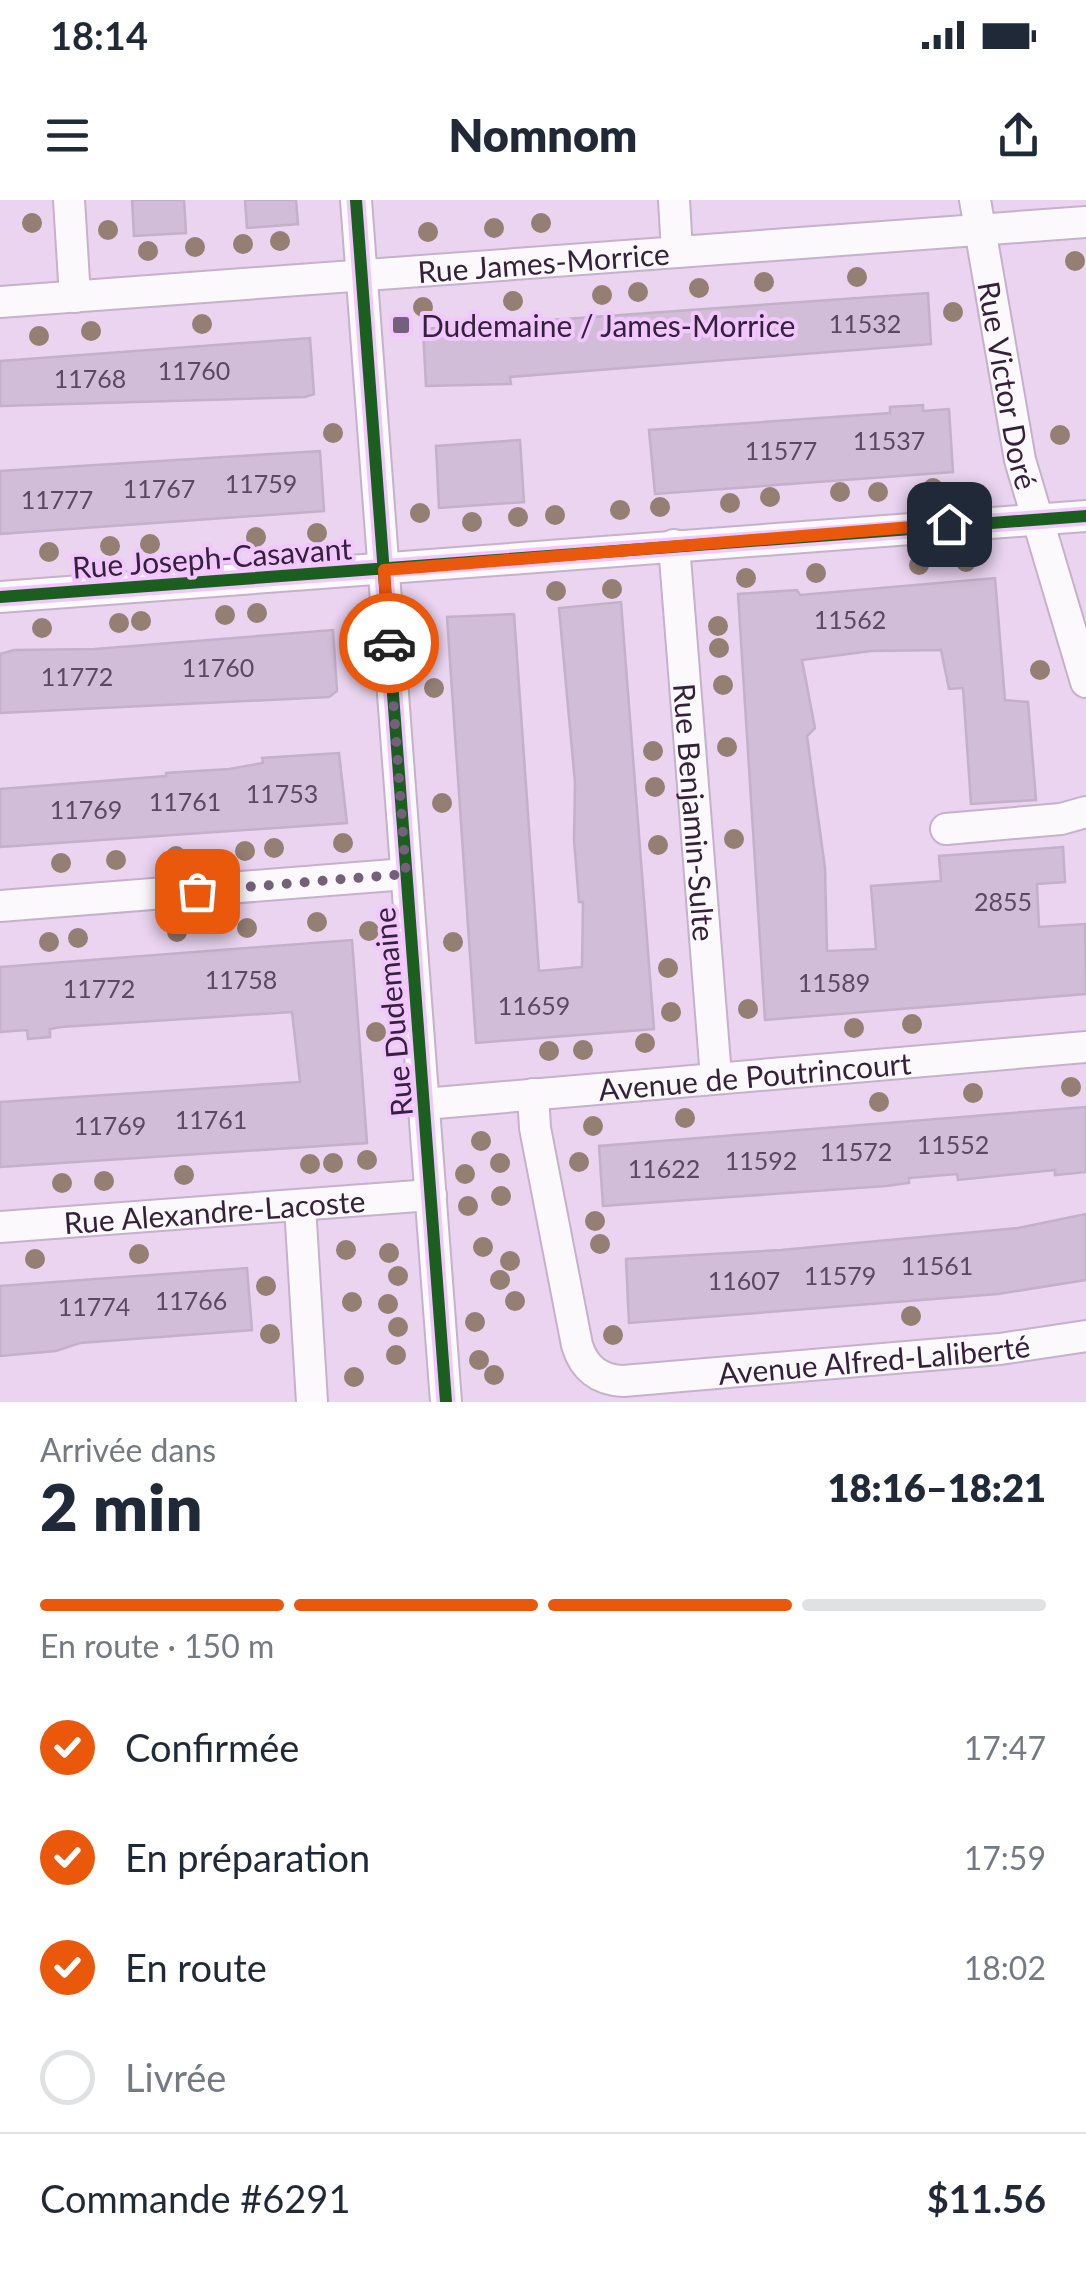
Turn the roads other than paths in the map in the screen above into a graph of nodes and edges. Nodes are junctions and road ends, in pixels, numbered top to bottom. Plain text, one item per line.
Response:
1 (68, 200) edge
2 (356, 200) edge
3 (674, 200) edge
4 (975, 200) edge
5 (1086, 222) edge
6 (981, 230) junction
7 (677, 252) junction
8 (362, 275) junction
9 (75, 296) junction
10 (0, 302) edge
11 (1086, 516) edge
12 (1036, 518) junction
13 (674, 545) junction
14 (384, 570) junction
15 (0, 597) edge
16 (1086, 682) edge
17 (1086, 812) edge
18 (946, 829) dead end
19 (406, 874) junction
20 (0, 906) edge
21 (1086, 1046) edge
22 (716, 1078) junction
23 (532, 1094) junction
24 (424, 1104) junction
25 (431, 1195) junction
26 (300, 1206) junction
27 (0, 1227) edge
28 (1086, 1336) edge
29 (312, 1402) edge
30 (446, 1402) edge

1 - 9 street
2 - 8 street, Rue Dudemaine
3 - 7 street
4 - 6 street, Rue Victor Doré
5 - 6 street, Rue James-Morrice
6 - 7 street, Rue James-Morrice
6 - 12 street, Rue Victor Doré
7 - 8 street, Rue James-Morrice
8 - 9 street, Rue James-Morrice
8 - 14 street, Rue Dudemaine
9 - 10 street, Rue James-Morrice
11 - 12 street, Rue Joseph-Casavant
12 - 13 street, Rue Joseph-Casavant
12 - 16 street, Rue Victor Doré
13 - 14 street, Rue Joseph-Casavant
13 - 22 street, Rue Benjamin-Sulte
14 - 15 street, Rue Joseph-Casavant
14 - 19 street, Rue Dudemaine
17 - 18 street
19 - 20 street
19 - 24 street, Rue Dudemaine
21 - 22 street, Avenue de Poutrincourt
22 - 23 street, Avenue de Poutrincourt
23 - 24 street, Avenue de Poutrincourt
23 - 28 street, Avenue Alfred-Laliberté
24 - 25 street, Rue Dudemaine
25 - 26 street, Rue Alexandre-Lacoste
25 - 30 street, Rue Dudemaine
26 - 27 street, Rue Alexandre-Lacoste
26 - 29 street

